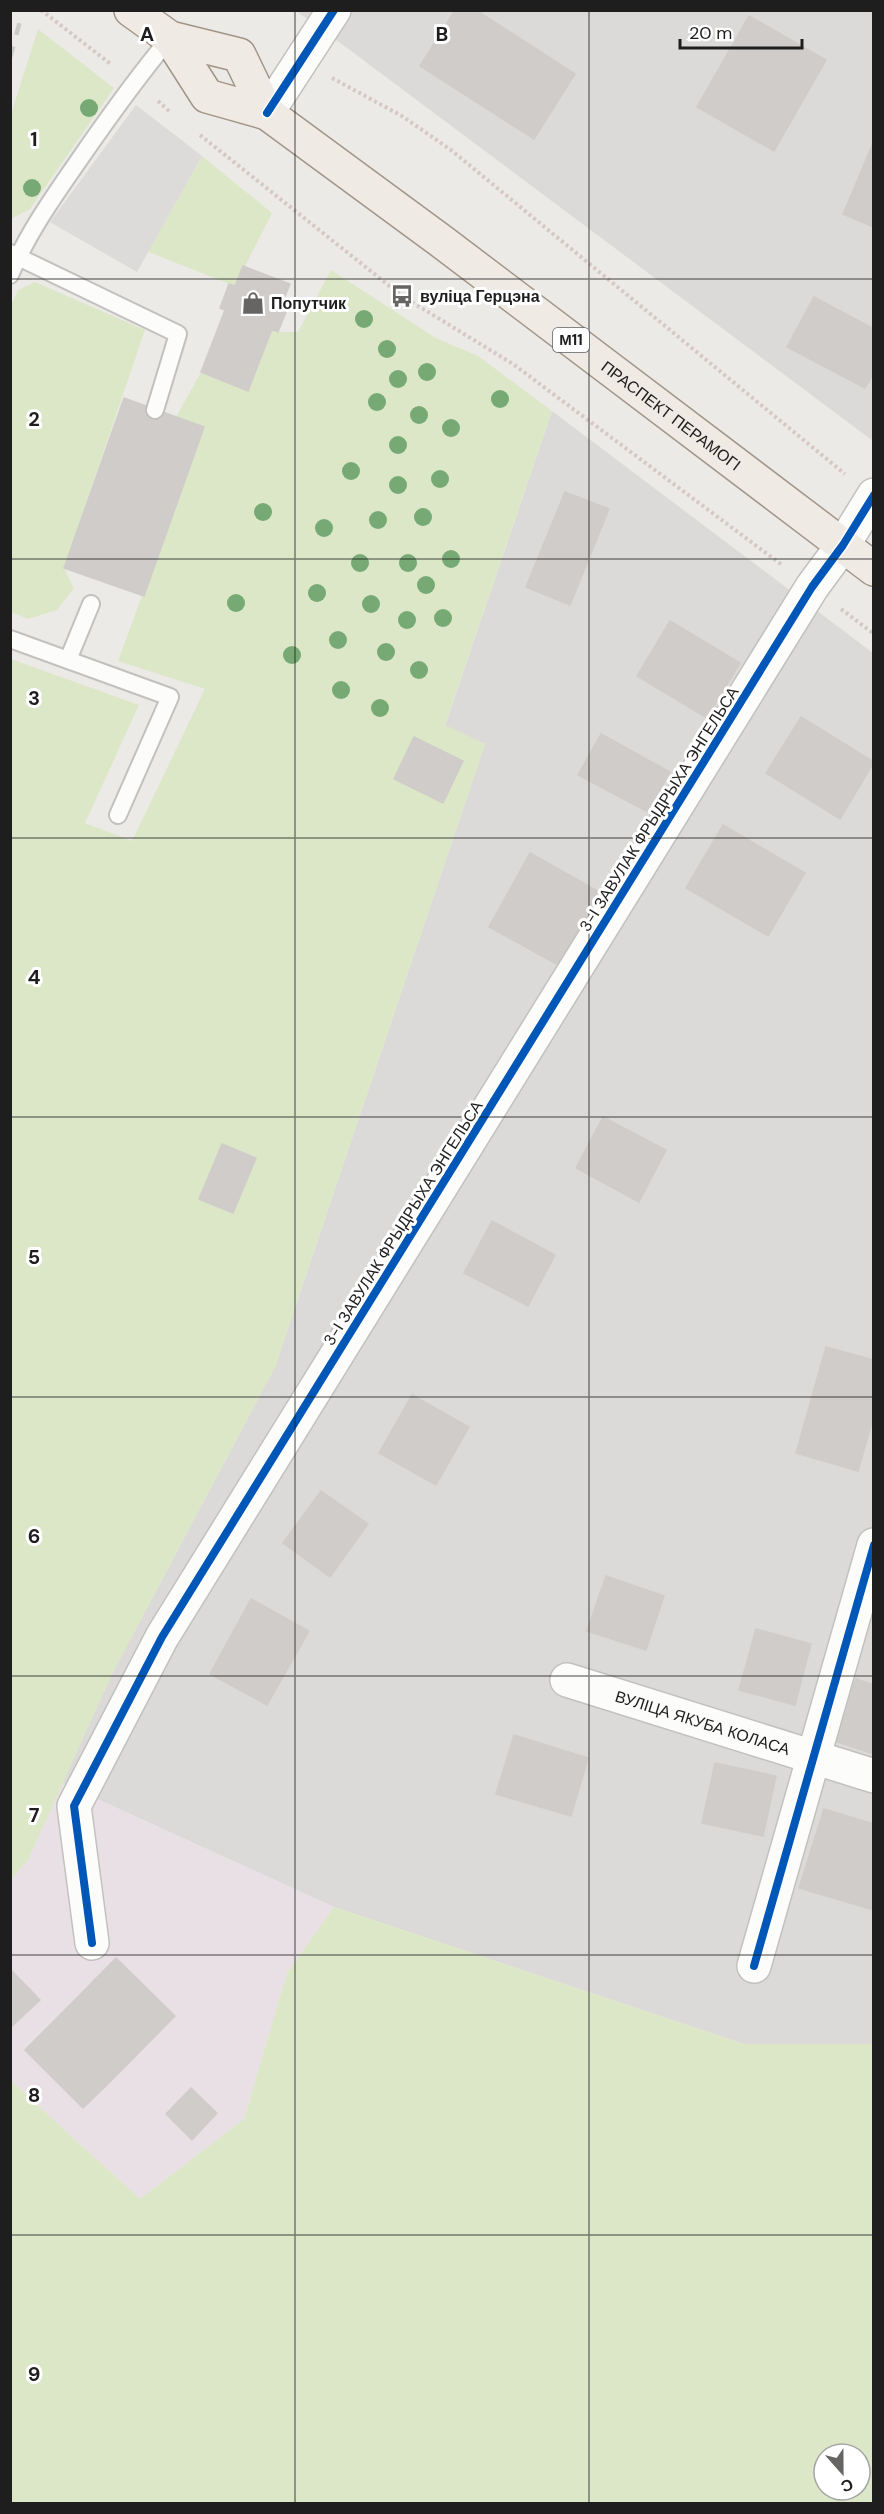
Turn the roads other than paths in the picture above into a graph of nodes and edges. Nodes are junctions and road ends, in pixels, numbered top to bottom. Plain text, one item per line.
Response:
1 (130, 10) edge
2 (334, 10) edge
3 (170, 38) junction
4 (267, 113) junction
5 (14, 255) edge
6 (10, 275) edge
7 (155, 410) dead end
8 (873, 496) edge
9 (843, 545) junction
10 (873, 568) edge
11 (91, 604) dead end
12 (10, 639) edge
13 (68, 660) junction
14 (118, 815) dead end
15 (873, 1545) edge
16 (567, 1680) dead end
17 (811, 1758) junction
18 (873, 1776) edge
19 (92, 1943) dead end
20 (754, 1966) dead end

1 - 3 main road, ПРАСПЕКТ ПЕРАМОГІ / М11
2 - 4 street
3 - 4 main road, ПРАСПЕКТ ПЕРАМОГІ / М11
3 - 4 main road, ПРАСПЕКТ ПЕРАМОГІ / М11
3 - 5 lane
4 - 9 main road, ПРАСПЕКТ ПЕРАМОГІ / М11
5 - 6 lane
5 - 7 lane
8 - 9 street
9 - 10 main road, ПРАСПЕКТ ПЕРАМОГІ / М11
9 - 19 street, 3-І ЗАВУЛАК ФРЫДРЫХА ЭНГЕЛЬСА
11 - 13 lane
12 - 13 lane
13 - 14 lane
15 - 17 street
16 - 17 street, ВУЛІЦА ЯКУБА КОЛАСА
17 - 18 street, ВУЛІЦА ЯКУБА КОЛАСА
17 - 20 street

